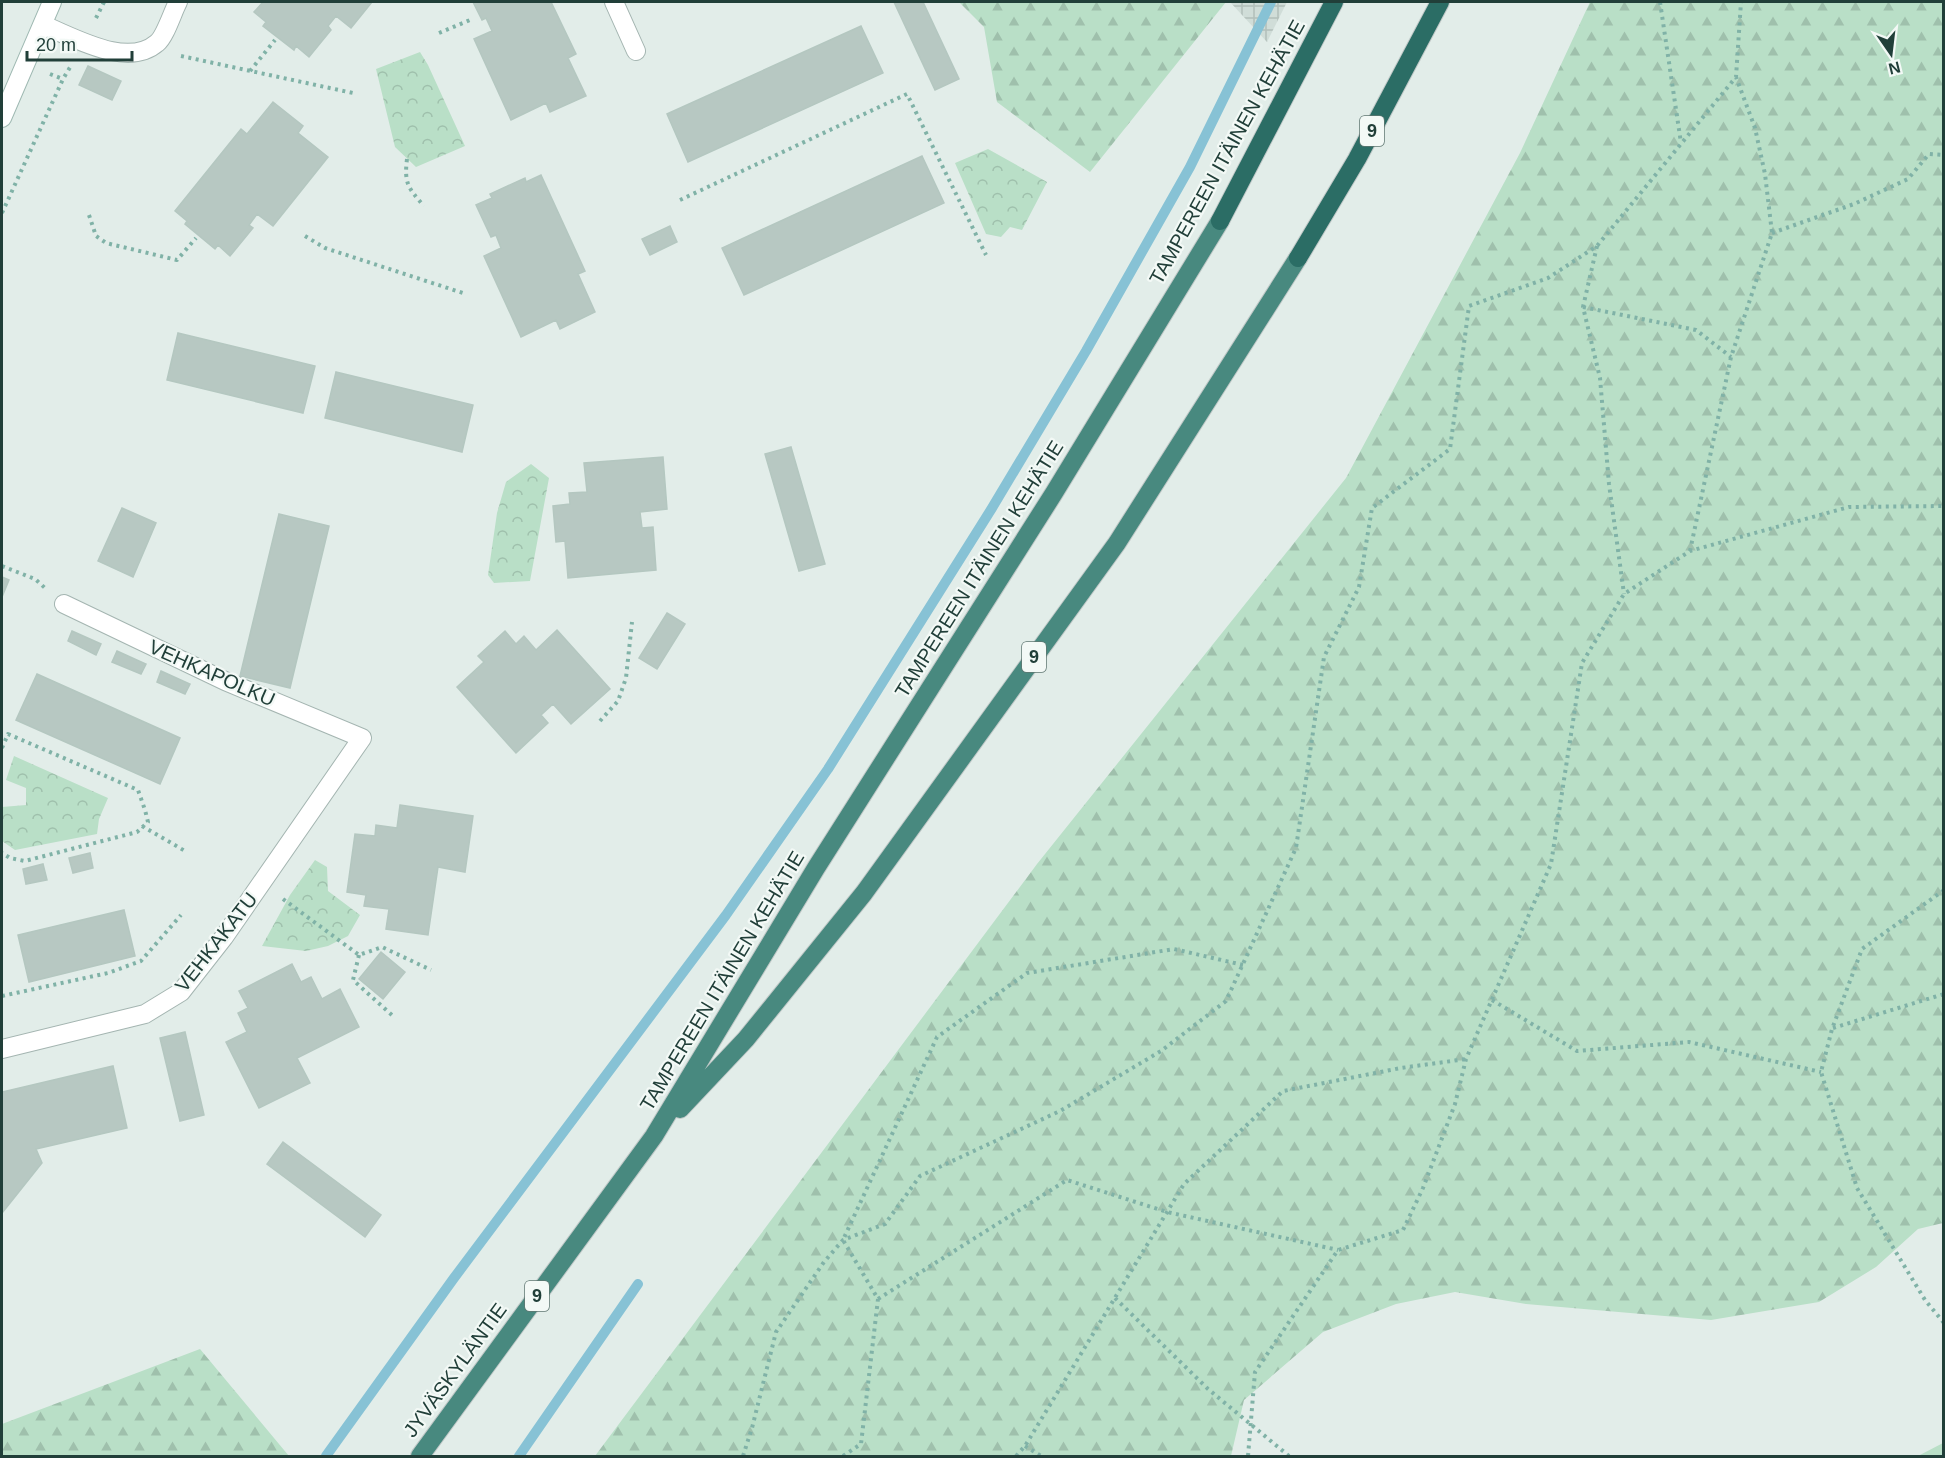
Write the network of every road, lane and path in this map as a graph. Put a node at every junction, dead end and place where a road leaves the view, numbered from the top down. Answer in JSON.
{"nodes":[{"id":1,"x":52,"y":2,"type":"edge"},
{"id":2,"x":104,"y":2,"type":"edge"},
{"id":3,"x":178,"y":2,"type":"edge"},
{"id":4,"x":614,"y":2,"type":"edge"},
{"id":5,"x":1334,"y":2,"type":"edge"},
{"id":6,"x":1440,"y":2,"type":"edge"},
{"id":7,"x":1660,"y":2,"type":"edge"},
{"id":8,"x":1741,"y":2,"type":"edge"},
{"id":9,"x":470,"y":20,"type":"dead end"},
{"id":10,"x":43,"y":25,"type":"junction"},
{"id":11,"x":440,"y":33,"type":"dead end"},
{"id":12,"x":275,"y":40,"type":"dead end"},
{"id":13,"x":86,"y":42,"type":"junction"},
{"id":14,"x":148,"y":48,"type":"junction"},
{"id":15,"x":636,"y":51,"type":"dead end"},
{"id":16,"x":250,"y":71,"type":"junction"},
{"id":17,"x":1736,"y":77,"type":"junction"},
{"id":18,"x":352,"y":93,"type":"dead end"},
{"id":19,"x":2,"y":118,"type":"edge"},
{"id":20,"x":1682,"y":144,"type":"junction"},
{"id":21,"x":1944,"y":155,"type":"edge"},
{"id":22,"x":407,"y":159,"type":"dead end"},
{"id":23,"x":680,"y":200,"type":"dead end"},
{"id":24,"x":424,"y":206,"type":"dead end"},
{"id":25,"x":2,"y":213,"type":"edge"},
{"id":26,"x":89,"y":215,"type":"dead end"},
{"id":27,"x":1772,"y":233,"type":"junction"},
{"id":28,"x":305,"y":236,"type":"dead end"},
{"id":29,"x":196,"y":238,"type":"dead end"},
{"id":30,"x":1597,"y":246,"type":"junction"},
{"id":31,"x":986,"y":255,"type":"dead end"},
{"id":32,"x":466,"y":294,"type":"dead end"},
{"id":33,"x":1583,"y":307,"type":"junction"},
{"id":34,"x":1731,"y":357,"type":"junction"},
{"id":35,"x":1944,"y":506,"type":"edge"},
{"id":36,"x":1690,"y":551,"type":"junction"},
{"id":37,"x":2,"y":566,"type":"edge"},
{"id":38,"x":1624,"y":594,"type":"junction"},
{"id":39,"x":64,"y":604,"type":"joint"},
{"id":40,"x":632,"y":622,"type":"dead end"},
{"id":41,"x":600,"y":721,"type":"dead end"},
{"id":42,"x":362,"y":738,"type":"joint"},
{"id":43,"x":2,"y":748,"type":"edge"},
{"id":44,"x":142,"y":826,"type":"junction"},
{"id":45,"x":184,"y":851,"type":"dead end"},
{"id":46,"x":2,"y":853,"type":"edge"},
{"id":47,"x":261,"y":883,"type":"junction"},
{"id":48,"x":1944,"y":890,"type":"edge"},
{"id":49,"x":181,"y":915,"type":"dead end"},
{"id":50,"x":359,"y":955,"type":"junction"},
{"id":51,"x":1243,"y":965,"type":"junction"},
{"id":52,"x":431,"y":970,"type":"dead end"},
{"id":53,"x":1944,"y":994,"type":"edge"},
{"id":54,"x":2,"y":996,"type":"edge"},
{"id":55,"x":1492,"y":1000,"type":"junction"},
{"id":56,"x":393,"y":1016,"type":"dead end"},
{"id":57,"x":1832,"y":1029,"type":"junction"},
{"id":58,"x":2,"y":1049,"type":"edge"},
{"id":59,"x":1466,"y":1059,"type":"junction"},
{"id":60,"x":1821,"y":1072,"type":"junction"},
{"id":61,"x":654,"y":1136,"type":"junction"},
{"id":62,"x":1167,"y":1212,"type":"junction"},
{"id":63,"x":843,"y":1240,"type":"junction"},
{"id":64,"x":1338,"y":1250,"type":"junction"},
{"id":65,"x":1115,"y":1298,"type":"junction"},
{"id":66,"x":878,"y":1299,"type":"junction"},
{"id":67,"x":1944,"y":1323,"type":"edge"},
{"id":68,"x":1250,"y":1424,"type":"junction"},
{"id":69,"x":1025,"y":1446,"type":"junction"},
{"id":70,"x":420,"y":1456,"type":"edge"},
{"id":71,"x":743,"y":1456,"type":"edge"},
{"id":72,"x":843,"y":1456,"type":"edge"},
{"id":73,"x":1017,"y":1456,"type":"edge"},
{"id":74,"x":1041,"y":1456,"type":"edge"},
{"id":75,"x":1248,"y":1456,"type":"edge"},
{"id":76,"x":1289,"y":1456,"type":"edge"}],
"edges":[{"from":1,"to":10,"type":"street"},
{"from":2,"to":13,"type":"path"},
{"from":3,"to":14,"type":"street"},
{"from":4,"to":15,"type":"street"},
{"from":5,"to":61,"type":"highway","name":"TAMPEREEN ITÄINEN KEHÄTIE","number":"9"},
{"from":6,"to":61,"type":"highway","name":"TAMPEREEN ITÄINEN KEHÄTIE","number":"9"},
{"from":7,"to":20,"type":"path"},
{"from":8,"to":17,"type":"path"},
{"from":9,"to":11,"type":"path"},
{"from":10,"to":13,"type":"street"},
{"from":10,"to":19,"type":"street"},
{"from":12,"to":16,"type":"path"},
{"from":13,"to":14,"type":"street"},
{"from":13,"to":25,"type":"path"},
{"from":14,"to":16,"type":"path"},
{"from":16,"to":18,"type":"path"},
{"from":17,"to":20,"type":"path"},
{"from":17,"to":27,"type":"path"},
{"from":20,"to":30,"type":"path"},
{"from":21,"to":27,"type":"path"},
{"from":22,"to":24,"type":"path"},
{"from":23,"to":31,"type":"path"},
{"from":26,"to":29,"type":"path"},
{"from":27,"to":34,"type":"path"},
{"from":28,"to":32,"type":"path"},
{"from":30,"to":33,"type":"path"},
{"from":30,"to":51,"type":"path"},
{"from":33,"to":34,"type":"path"},
{"from":33,"to":38,"type":"path"},
{"from":34,"to":36,"type":"path"},
{"from":35,"to":36,"type":"path"},
{"from":36,"to":38,"type":"path"},
{"from":37,"to":39,"type":"path"},
{"from":38,"to":55,"type":"path"},
{"from":39,"to":42,"type":"street","name":"VEHKAPOLKU"},
{"from":40,"to":41,"type":"path"},
{"from":42,"to":47,"type":"street","name":"VEHKAKATU"},
{"from":43,"to":44,"type":"path"},
{"from":44,"to":45,"type":"path"},
{"from":44,"to":46,"type":"path"},
{"from":47,"to":50,"type":"path"},
{"from":47,"to":58,"type":"street","name":"VEHKAKATU"},
{"from":48,"to":57,"type":"path"},
{"from":49,"to":54,"type":"path"},
{"from":50,"to":52,"type":"path"},
{"from":50,"to":56,"type":"path"},
{"from":51,"to":63,"type":"path"},
{"from":51,"to":63,"type":"path"},
{"from":53,"to":57,"type":"path"},
{"from":55,"to":59,"type":"path"},
{"from":55,"to":60,"type":"path"},
{"from":57,"to":60,"type":"path"},
{"from":59,"to":62,"type":"path"},
{"from":59,"to":64,"type":"path"},
{"from":60,"to":67,"type":"path"},
{"from":61,"to":70,"type":"highway","name":"JYVÄSKYLÄNTIE","number":"9"},
{"from":62,"to":64,"type":"path"},
{"from":62,"to":65,"type":"path"},
{"from":62,"to":66,"type":"path"},
{"from":63,"to":66,"type":"path"},
{"from":63,"to":71,"type":"path"},
{"from":64,"to":68,"type":"path"},
{"from":65,"to":68,"type":"path"},
{"from":65,"to":69,"type":"path"},
{"from":66,"to":72,"type":"path"},
{"from":68,"to":75,"type":"path"},
{"from":68,"to":76,"type":"path"},
{"from":69,"to":73,"type":"path"},
{"from":69,"to":74,"type":"path"}]}
